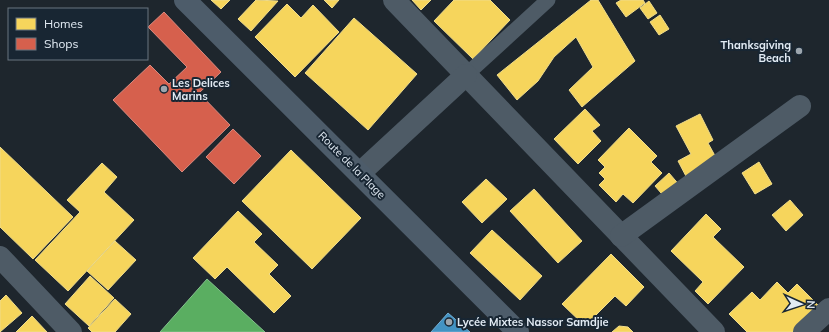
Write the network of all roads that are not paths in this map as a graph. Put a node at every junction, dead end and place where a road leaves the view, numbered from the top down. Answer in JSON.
{"nodes":[{"id":1,"x":185,"y":0,"type":"edge"},
{"id":2,"x":394,"y":0,"type":"edge"},
{"id":3,"x":548,"y":0,"type":"edge"},
{"id":4,"x":466,"y":76,"type":"junction"},
{"id":5,"x":800,"y":106,"type":"dead end"},
{"id":6,"x":360,"y":173,"type":"junction"},
{"id":7,"x":621,"y":236,"type":"junction"},
{"id":8,"x":0,"y":257,"type":"edge"},
{"id":9,"x":829,"y":309,"type":"edge"},
{"id":10,"x":71,"y":332,"type":"edge"},
{"id":11,"x":518,"y":332,"type":"edge"},
{"id":12,"x":714,"y":332,"type":"edge"},
{"id":13,"x":804,"y":332,"type":"edge"}],
"edges":[{"from":1,"to":6,"type":"main road","name":"Route de la Plage"},
{"from":2,"to":4,"type":"street"},
{"from":3,"to":4,"type":"lane"},
{"from":4,"to":6,"type":"street"},
{"from":4,"to":7,"type":"street"},
{"from":5,"to":7,"type":"street"},
{"from":6,"to":11,"type":"main road","name":"Route de la Plage"},
{"from":7,"to":12,"type":"street"},
{"from":8,"to":10,"type":"street"},
{"from":9,"to":13,"type":"street"}]}
